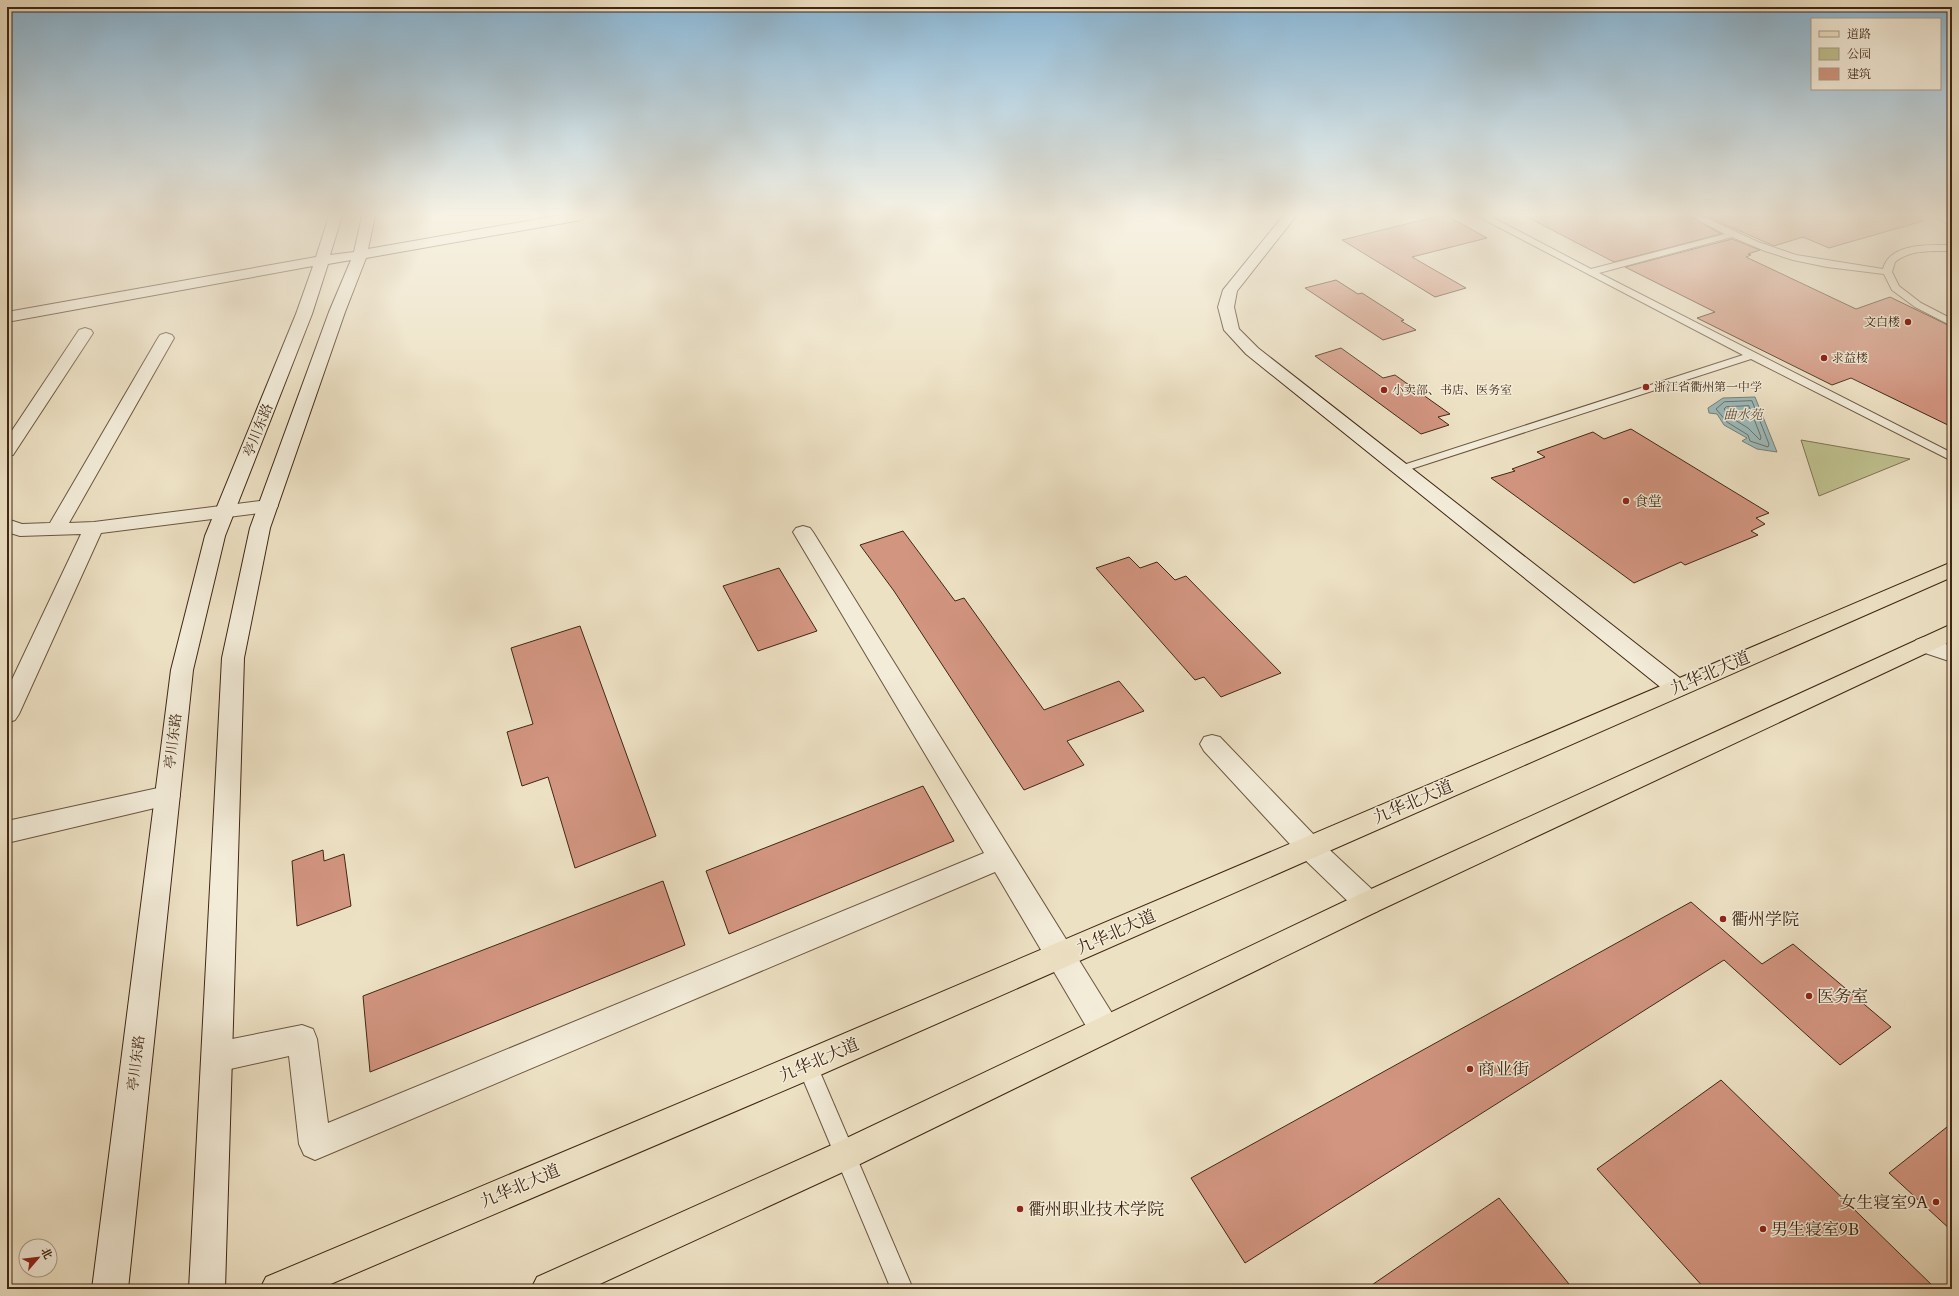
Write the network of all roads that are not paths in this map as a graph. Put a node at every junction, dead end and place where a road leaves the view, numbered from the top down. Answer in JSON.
{"nodes":[{"id":1,"x":232,"y":276,"type":"edge"},
{"id":2,"x":317,"y":276,"type":"edge"},
{"id":3,"x":351,"y":276,"type":"edge"},
{"id":4,"x":1241,"y":276,"type":"edge"},
{"id":5,"x":1600,"y":276,"type":"edge"},
{"id":6,"x":1889,"y":276,"type":"edge"},
{"id":7,"x":7,"y":317,"type":"edge"},
{"id":8,"x":1952,"y":323,"type":"edge"},
{"id":9,"x":85,"y":333,"type":"dead end"},
{"id":10,"x":166,"y":338,"type":"dead end"},
{"id":11,"x":1752,"y":355,"type":"junction"},
{"id":12,"x":7,"y":451,"type":"edge"},
{"id":13,"x":1952,"y":458,"type":"edge"},
{"id":14,"x":1401,"y":469,"type":"junction"},
{"id":15,"x":268,"y":506,"type":"junction"},
{"id":16,"x":225,"y":511,"type":"junction"},
{"id":17,"x":94,"y":528,"type":"junction"},
{"id":18,"x":56,"y":529,"type":"junction"},
{"id":19,"x":11,"y":531,"type":"edge"},
{"id":20,"x":803,"y":532,"type":"dead end"},
{"id":21,"x":1952,"y":569,"type":"edge"},
{"id":22,"x":1952,"y":632,"type":"edge"},
{"id":23,"x":1924,"y":645,"type":"junction"},
{"id":24,"x":1952,"y":654,"type":"edge"},
{"id":25,"x":1677,"y":688,"type":"junction"},
{"id":26,"x":7,"y":714,"type":"edge"},
{"id":27,"x":1212,"y":744,"type":"dead end"},
{"id":28,"x":167,"y":796,"type":"junction"},
{"id":29,"x":7,"y":832,"type":"edge"},
{"id":30,"x":1309,"y":847,"type":"junction"},
{"id":31,"x":1001,"y":858,"type":"junction"},
{"id":32,"x":1368,"y":903,"type":"junction"},
{"id":33,"x":1060,"y":956,"type":"junction"},
{"id":34,"x":1104,"y":1028,"type":"junction"},
{"id":35,"x":217,"y":1057,"type":"junction"},
{"id":36,"x":807,"y":1065,"type":"junction"},
{"id":37,"x":845,"y":1155,"type":"junction"},
{"id":38,"x":110,"y":1289,"type":"edge"},
{"id":39,"x":207,"y":1289,"type":"edge"},
{"id":40,"x":278,"y":1289,"type":"edge"},
{"id":41,"x":549,"y":1289,"type":"edge"},
{"id":42,"x":902,"y":1289,"type":"edge"}],
"edges":[{"from":1,"to":7,"type":"street"},
{"from":2,"to":16,"type":"street","name":"亭川东路"},
{"from":3,"to":15,"type":"street"},
{"from":4,"to":14,"type":"street"},
{"from":5,"to":11,"type":"lane"},
{"from":6,"to":8,"type":"lane"},
{"from":9,"to":12,"type":"street"},
{"from":10,"to":18,"type":"street"},
{"from":11,"to":13,"type":"lane"},
{"from":11,"to":14,"type":"lane"},
{"from":14,"to":25,"type":"street"},
{"from":15,"to":16,"type":"street"},
{"from":15,"to":35,"type":"street"},
{"from":16,"to":17,"type":"street"},
{"from":16,"to":28,"type":"street","name":"亭川东路"},
{"from":17,"to":18,"type":"street"},
{"from":17,"to":26,"type":"street"},
{"from":18,"to":19,"type":"street"},
{"from":20,"to":31,"type":"street"},
{"from":21,"to":25,"type":"main road","name":"九华北大道"},
{"from":22,"to":23,"type":"main road"},
{"from":23,"to":24,"type":"street"},
{"from":23,"to":32,"type":"main road"},
{"from":25,"to":30,"type":"main road","name":"九华北大道"},
{"from":27,"to":30,"type":"street"},
{"from":28,"to":29,"type":"street"},
{"from":28,"to":38,"type":"street","name":"亭川东路"},
{"from":30,"to":32,"type":"street"},
{"from":30,"to":33,"type":"main road","name":"九华北大道"},
{"from":31,"to":33,"type":"street"},
{"from":31,"to":35,"type":"street"},
{"from":32,"to":34,"type":"main road"},
{"from":33,"to":34,"type":"street"},
{"from":33,"to":36,"type":"main road","name":"九华北大道"},
{"from":34,"to":37,"type":"main road"},
{"from":35,"to":39,"type":"street"},
{"from":36,"to":37,"type":"lane"},
{"from":36,"to":40,"type":"main road","name":"九华北大道"},
{"from":37,"to":41,"type":"main road"},
{"from":37,"to":42,"type":"lane"}]}
